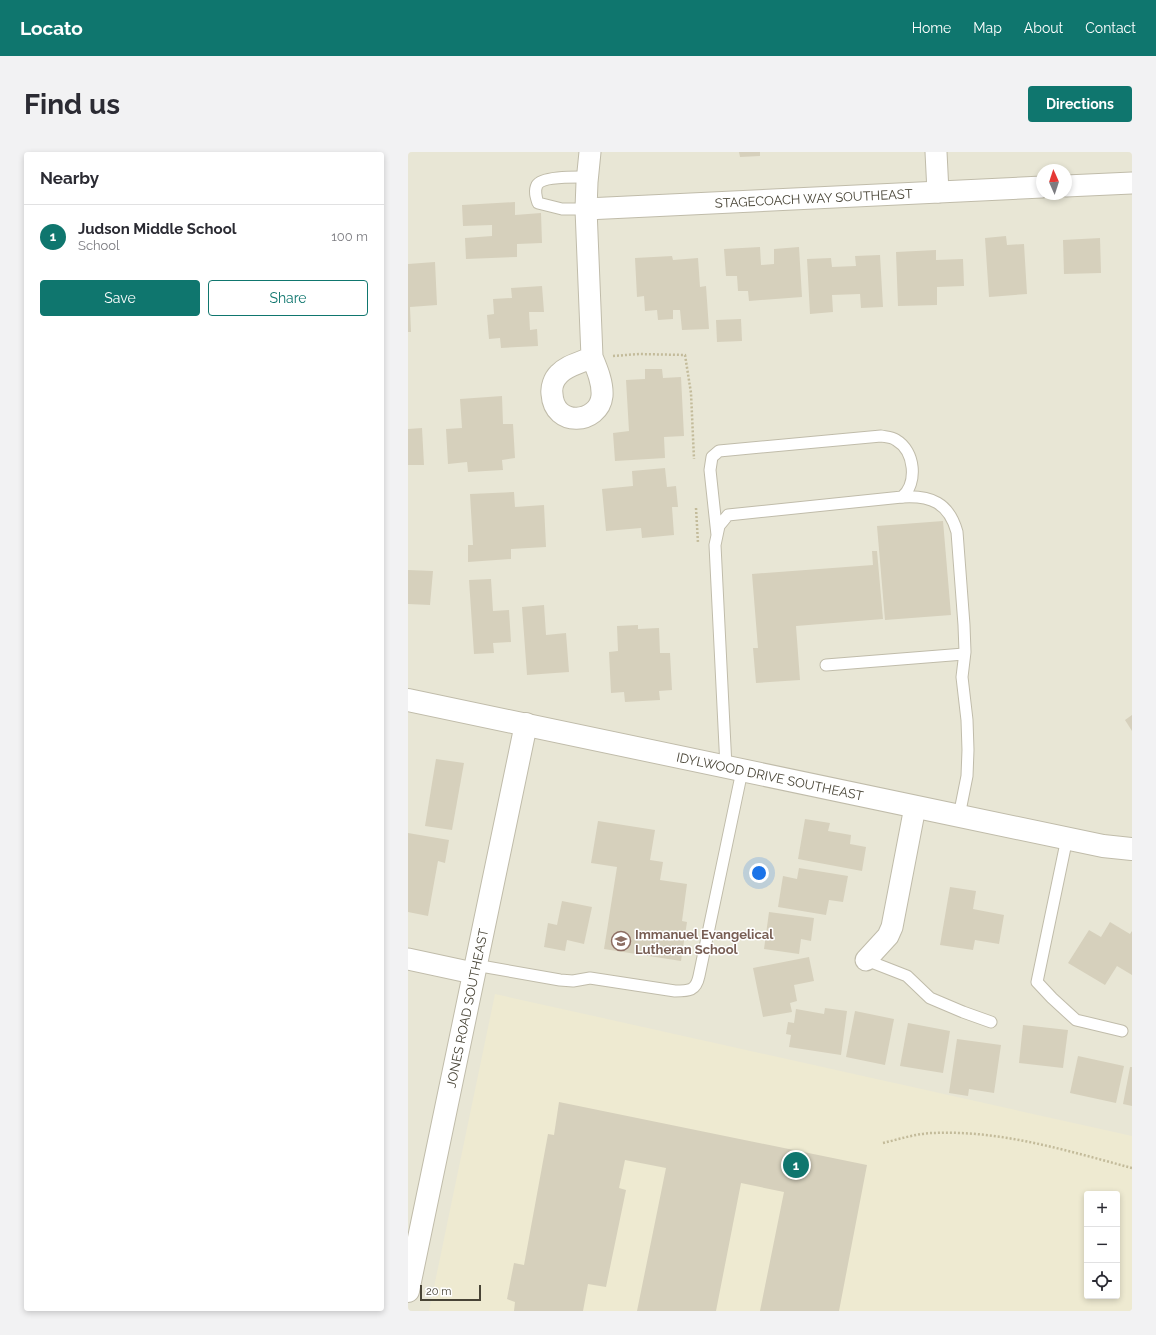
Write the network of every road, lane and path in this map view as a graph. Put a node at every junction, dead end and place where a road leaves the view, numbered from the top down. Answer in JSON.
{"nodes":[{"id":1,"x":590,"y":152,"type":"edge"},
{"id":2,"x":936,"y":152,"type":"edge"},
{"id":3,"x":587,"y":176,"type":"junction"},
{"id":4,"x":1132,"y":183,"type":"edge"},
{"id":5,"x":1072,"y":186,"type":"edge"},
{"id":6,"x":1036,"y":188,"type":"edge"},
{"id":7,"x":938,"y":192,"type":"junction"},
{"id":8,"x":586,"y":209,"type":"junction"},
{"id":9,"x":592,"y":357,"type":"joint"},
{"id":10,"x":694,"y":464,"type":"dead end"},
{"id":11,"x":902,"y":497,"type":"junction"},
{"id":12,"x":696,"y":504,"type":"dead end"},
{"id":13,"x":717,"y":535,"type":"junction"},
{"id":14,"x":698,"y":551,"type":"dead end"},
{"id":15,"x":964,"y":654,"type":"junction"},
{"id":16,"x":826,"y":665,"type":"dead end"},
{"id":17,"x":408,"y":700,"type":"edge"},
{"id":18,"x":526,"y":724,"type":"junction"},
{"id":19,"x":734,"y":769,"type":"junction"},
{"id":20,"x":915,"y":807,"type":"junction"},
{"id":21,"x":958,"y":816,"type":"junction"},
{"id":22,"x":1067,"y":838,"type":"junction"},
{"id":23,"x":1132,"y":848,"type":"edge"},
{"id":24,"x":408,"y":959,"type":"edge"},
{"id":25,"x":866,"y":960,"type":"joint"},
{"id":26,"x":474,"y":969,"type":"junction"},
{"id":27,"x":991,"y":1022,"type":"dead end"},
{"id":28,"x":1122,"y":1030,"type":"dead end"},
{"id":29,"x":883,"y":1143,"type":"dead end"},
{"id":30,"x":1132,"y":1168,"type":"edge"},
{"id":31,"x":408,"y":1291,"type":"edge"}],
"edges":[{"from":1,"to":3,"type":"street"},
{"from":2,"to":7,"type":"street"},
{"from":3,"to":8,"type":"street"},
{"from":3,"to":8,"type":"lane"},
{"from":4,"to":5,"type":"street"},
{"from":6,"to":7,"type":"street","name":"STAGECOACH WAY SOUTHEAST"},
{"from":7,"to":8,"type":"street","name":"STAGECOACH WAY SOUTHEAST"},
{"from":8,"to":9,"type":"street"},
{"from":9,"to":10,"type":"path"},
{"from":11,"to":13,"type":"lane"},
{"from":11,"to":13,"type":"lane"},
{"from":11,"to":15,"type":"lane"},
{"from":12,"to":14,"type":"path"},
{"from":13,"to":19,"type":"lane"},
{"from":15,"to":16,"type":"lane"},
{"from":15,"to":21,"type":"lane"},
{"from":17,"to":18,"type":"street","name":"IDYLWOOD DRIVE SOUTHEAST"},
{"from":18,"to":19,"type":"street","name":"IDYLWOOD DRIVE SOUTHEAST"},
{"from":18,"to":26,"type":"street","name":"JONES ROAD SOUTHEAST"},
{"from":19,"to":20,"type":"street","name":"IDYLWOOD DRIVE SOUTHEAST"},
{"from":19,"to":26,"type":"lane"},
{"from":20,"to":21,"type":"street","name":"IDYLWOOD DRIVE SOUTHEAST"},
{"from":20,"to":25,"type":"street"},
{"from":21,"to":22,"type":"street","name":"IDYLWOOD DRIVE SOUTHEAST"},
{"from":22,"to":23,"type":"street","name":"IDYLWOOD DRIVE SOUTHEAST"},
{"from":22,"to":28,"type":"lane"},
{"from":24,"to":26,"type":"street"},
{"from":25,"to":27,"type":"lane"},
{"from":26,"to":31,"type":"street","name":"JONES ROAD SOUTHEAST"},
{"from":29,"to":30,"type":"path"}]}
